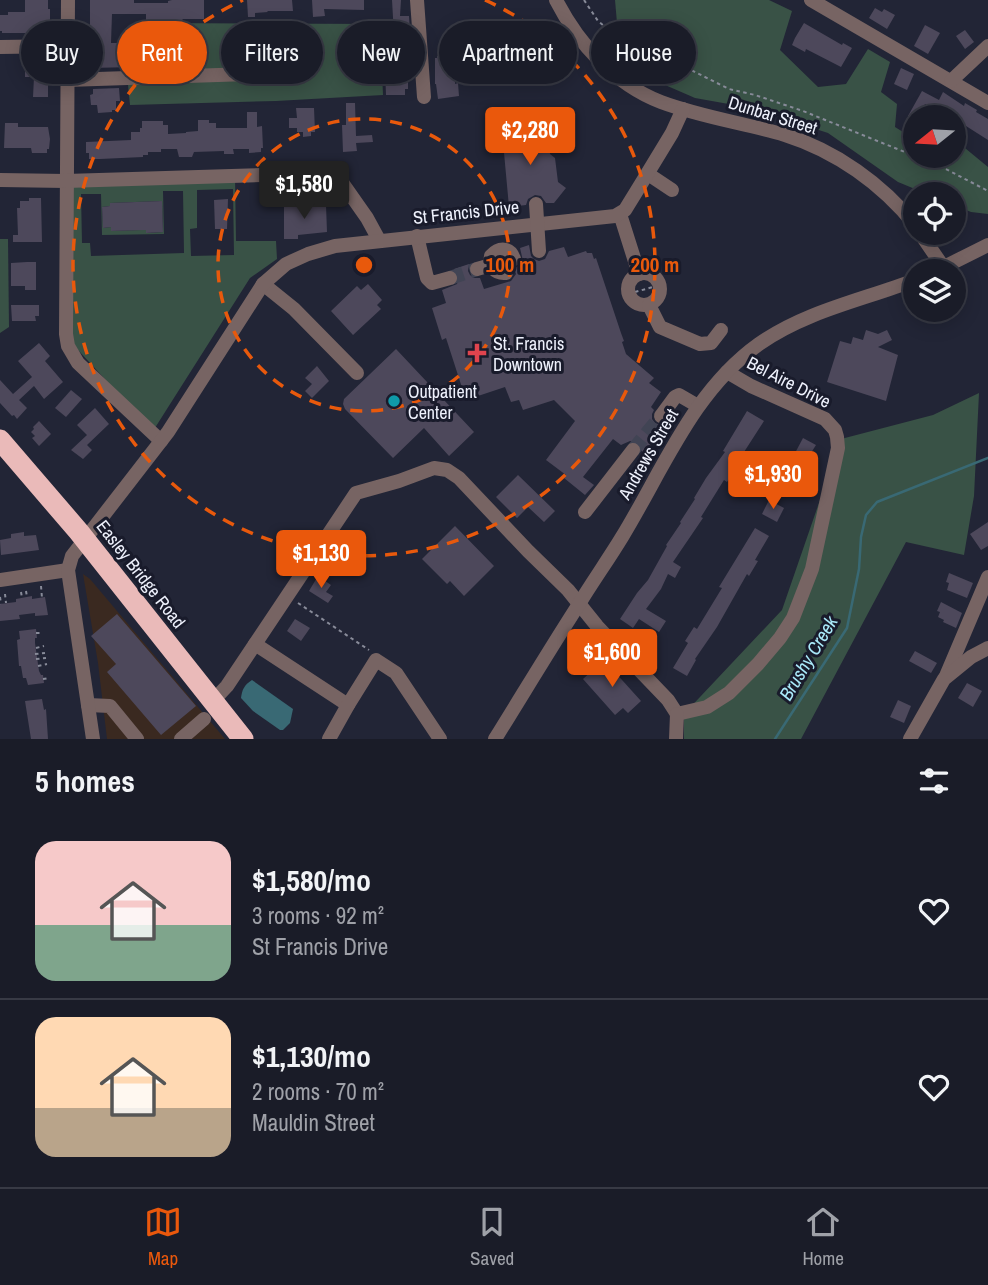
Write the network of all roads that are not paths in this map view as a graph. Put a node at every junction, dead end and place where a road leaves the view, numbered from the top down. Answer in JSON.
{"nodes":[{"id":1,"x":68,"y":0,"type":"edge"},
{"id":2,"x":417,"y":0,"type":"edge"},
{"id":3,"x":556,"y":0,"type":"edge"},
{"id":4,"x":817,"y":1,"type":"edge"},
{"id":5,"x":68,"y":21,"type":"edge"},
{"id":6,"x":988,"y":46,"type":"edge"},
{"id":7,"x":0,"y":47,"type":"edge"},
{"id":8,"x":21,"y":47,"type":"edge"},
{"id":9,"x":221,"y":75,"type":"edge"},
{"id":10,"x":103,"y":79,"type":"edge"},
{"id":11,"x":951,"y":81,"type":"junction"},
{"id":12,"x":67,"y":84,"type":"edge"},
{"id":13,"x":424,"y":97,"type":"dead end"},
{"id":14,"x":988,"y":103,"type":"edge"},
{"id":15,"x":683,"y":109,"type":"junction"},
{"id":16,"x":648,"y":174,"type":"junction"},
{"id":17,"x":0,"y":180,"type":"edge"},
{"id":18,"x":66,"y":181,"type":"junction"},
{"id":19,"x":672,"y":190,"type":"dead end"},
{"id":20,"x":536,"y":204,"type":"dead end"},
{"id":21,"x":903,"y":212,"type":"edge"},
{"id":22,"x":620,"y":214,"type":"junction"},
{"id":23,"x":490,"y":229,"type":"junction"},
{"id":24,"x":417,"y":236,"type":"junction"},
{"id":25,"x":379,"y":240,"type":"junction"},
{"id":26,"x":988,"y":245,"type":"edge"},
{"id":27,"x":539,"y":251,"type":"dead end"},
{"id":28,"x":514,"y":259,"type":"dead end"},
{"id":29,"x":961,"y":259,"type":"edge"},
{"id":30,"x":487,"y":262,"type":"junction"},
{"id":31,"x":506,"y":273,"type":"dead end"},
{"id":32,"x":639,"y":274,"type":"junction"},
{"id":33,"x":450,"y":278,"type":"tunnel mouth"},
{"id":34,"x":263,"y":284,"type":"junction"},
{"id":35,"x":903,"y":284,"type":"edge"},
{"id":36,"x":649,"y":304,"type":"junction"},
{"id":37,"x":721,"y":330,"type":"dead end"},
{"id":38,"x":727,"y":372,"type":"junction"},
{"id":39,"x":357,"y":373,"type":"dead end"},
{"id":40,"x":698,"y":406,"type":"junction"},
{"id":41,"x":661,"y":416,"type":"tunnel mouth"},
{"id":42,"x":0,"y":440,"type":"edge"},
{"id":43,"x":162,"y":441,"type":"junction"},
{"id":44,"x":633,"y":450,"type":"tunnel mouth"},
{"id":45,"x":585,"y":512,"type":"dead end"},
{"id":46,"x":85,"y":540,"type":"junction"},
{"id":47,"x":68,"y":570,"type":"junction"},
{"id":48,"x":988,"y":577,"type":"edge"},
{"id":49,"x":3,"y":587,"type":"edge"},
{"id":50,"x":579,"y":604,"type":"junction"},
{"id":51,"x":255,"y":644,"type":"junction"},
{"id":52,"x":988,"y":648,"type":"edge"},
{"id":53,"x":944,"y":679,"type":"junction"},
{"id":54,"x":88,"y":705,"type":"junction"},
{"id":55,"x":348,"y":705,"type":"junction"},
{"id":56,"x":208,"y":710,"type":"junction"},
{"id":57,"x":677,"y":714,"type":"junction"},
{"id":58,"x":87,"y":739,"type":"edge"},
{"id":59,"x":93,"y":739,"type":"edge"},
{"id":60,"x":137,"y":739,"type":"edge"},
{"id":61,"x":181,"y":739,"type":"edge"},
{"id":62,"x":243,"y":739,"type":"edge"},
{"id":63,"x":330,"y":739,"type":"edge"},
{"id":64,"x":440,"y":739,"type":"edge"},
{"id":65,"x":495,"y":739,"type":"edge"},
{"id":66,"x":676,"y":739,"type":"edge"},
{"id":67,"x":910,"y":739,"type":"edge"}],
"edges":[{"from":1,"to":5,"type":"street"},
{"from":2,"to":13,"type":"street"},
{"from":3,"to":15,"type":"street","name":"Dunbar Street"},
{"from":4,"to":11,"type":"street"},
{"from":6,"to":11,"type":"street"},
{"from":7,"to":8,"type":"street"},
{"from":9,"to":10,"type":"street"},
{"from":11,"to":14,"type":"street"},
{"from":12,"to":18,"type":"street"},
{"from":15,"to":16,"type":"street"},
{"from":15,"to":21,"type":"street","name":"Dunbar Street"},
{"from":16,"to":19,"type":"street"},
{"from":16,"to":22,"type":"street"},
{"from":17,"to":18,"type":"street"},
{"from":18,"to":25,"type":"street"},
{"from":18,"to":43,"type":"street"},
{"from":20,"to":27,"type":"street","bridge":true},
{"from":22,"to":23,"type":"street","name":"St Francis Drive"},
{"from":22,"to":32,"type":"street"},
{"from":23,"to":24,"type":"street","name":"St Francis Drive"},
{"from":23,"to":30,"type":"street"},
{"from":24,"to":25,"type":"street","name":"St Francis Drive"},
{"from":24,"to":33,"type":"street"},
{"from":25,"to":34,"type":"street","name":"St Francis Drive"},
{"from":26,"to":29,"type":"street"},
{"from":28,"to":30,"type":"street"},
{"from":30,"to":31,"type":"street"},
{"from":32,"to":36,"type":"street"},
{"from":32,"to":36,"type":"street"},
{"from":34,"to":39,"type":"street"},
{"from":34,"to":43,"type":"street","name":"St Francis Drive"},
{"from":35,"to":38,"type":"street","name":"Andrews Street"},
{"from":36,"to":37,"type":"street"},
{"from":38,"to":40,"type":"street","name":"Andrews Street"},
{"from":38,"to":57,"type":"street","name":"Bel Aire Drive"},
{"from":40,"to":41,"type":"street"},
{"from":40,"to":50,"type":"street","name":"Andrews Street"},
{"from":42,"to":46,"type":"highway","name":"Easley Bridge Road"},
{"from":43,"to":46,"type":"street","name":"St Francis Drive"},
{"from":44,"to":45,"type":"street"},
{"from":46,"to":47,"type":"street","name":"St Francis Drive"},
{"from":46,"to":56,"type":"highway","name":"Easley Bridge Road"},
{"from":47,"to":49,"type":"street"},
{"from":47,"to":54,"type":"street"},
{"from":48,"to":53,"type":"street"},
{"from":50,"to":51,"type":"street"},
{"from":50,"to":57,"type":"street"},
{"from":50,"to":65,"type":"street","name":"Andrews Street"},
{"from":51,"to":55,"type":"street"},
{"from":51,"to":56,"type":"street"},
{"from":52,"to":53,"type":"street"},
{"from":53,"to":67,"type":"street"},
{"from":54,"to":59,"type":"street"},
{"from":54,"to":60,"type":"street"},
{"from":55,"to":63,"type":"street"},
{"from":55,"to":64,"type":"street"},
{"from":56,"to":61,"type":"street"},
{"from":56,"to":62,"type":"highway","name":"Easley Bridge Road"},
{"from":57,"to":66,"type":"street"},
{"from":58,"to":59,"type":"street"}]}
